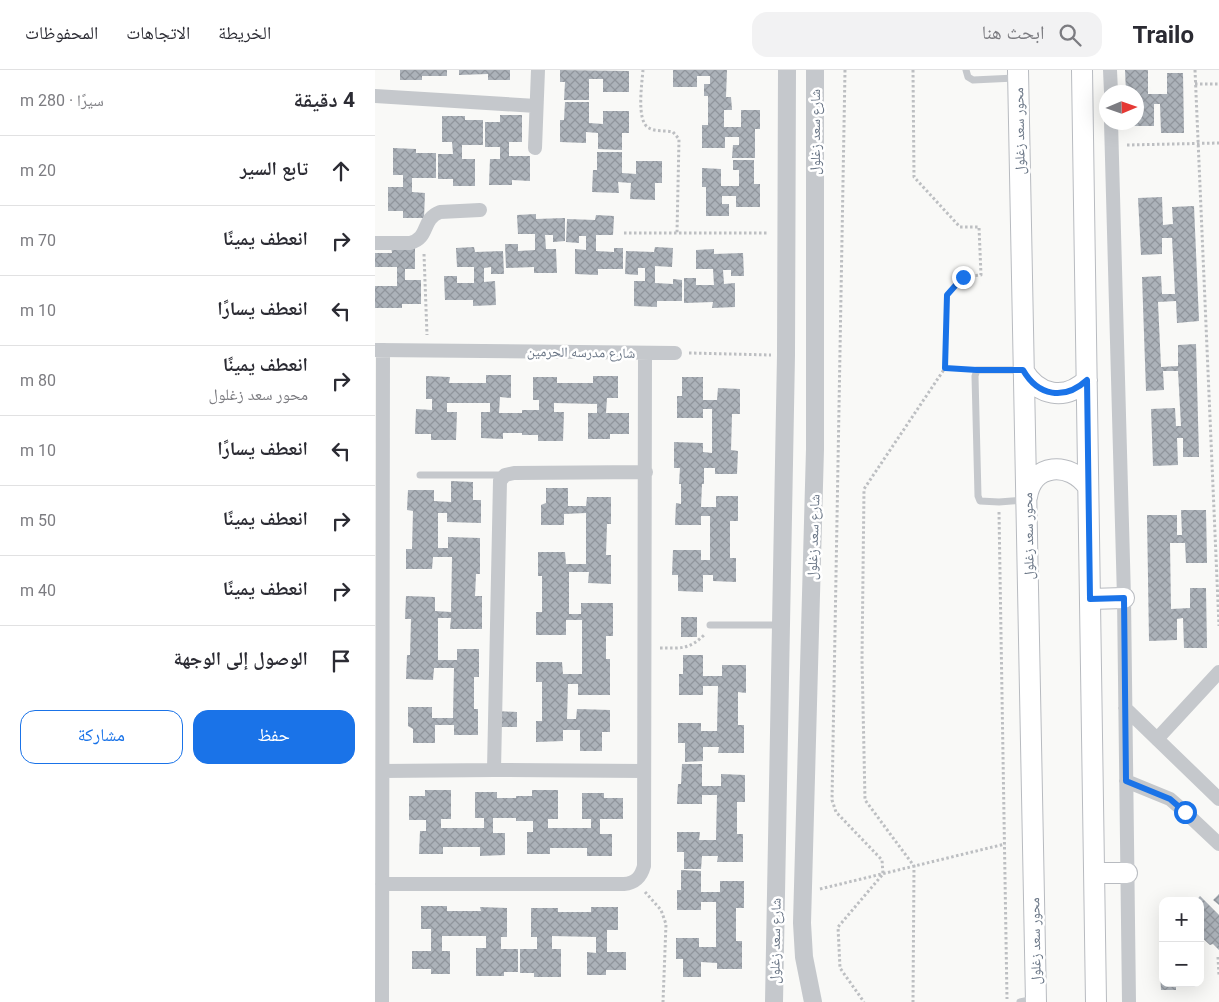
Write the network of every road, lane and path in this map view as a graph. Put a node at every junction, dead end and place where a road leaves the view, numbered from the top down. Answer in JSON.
{"nodes":[{"id":1,"x":538,"y":70,"type":"edge"},
{"id":2,"x":643,"y":70,"type":"edge"},
{"id":3,"x":787,"y":70,"type":"edge"},
{"id":4,"x":815,"y":70,"type":"edge"},
{"id":5,"x":845,"y":70,"type":"edge"},
{"id":6,"x":913,"y":70,"type":"edge"},
{"id":7,"x":966,"y":70,"type":"edge"},
{"id":8,"x":1082,"y":70,"type":"edge"},
{"id":9,"x":1110,"y":70,"type":"edge"},
{"id":10,"x":1195,"y":70,"type":"edge"},
{"id":11,"x":1018,"y":74,"type":"edge"},
{"id":12,"x":1195,"y":84,"type":"junction"},
{"id":13,"x":1219,"y":84,"type":"edge"},
{"id":14,"x":1111,"y":85,"type":"edge"},
{"id":15,"x":375,"y":96,"type":"edge"},
{"id":16,"x":536,"y":106,"type":"junction"},
{"id":17,"x":1111,"y":130,"type":"edge"},
{"id":18,"x":1197,"y":143,"type":"junction"},
{"id":19,"x":1219,"y":143,"type":"edge"},
{"id":20,"x":1112,"y":145,"type":"junction"},
{"id":21,"x":535,"y":148,"type":"dead end"},
{"id":22,"x":480,"y":210,"type":"dead end"},
{"id":23,"x":623,"y":233,"type":"dead end"},
{"id":24,"x":677,"y":233,"type":"junction"},
{"id":25,"x":787,"y":233,"type":"junction"},
{"id":26,"x":423,"y":234,"type":"junction"},
{"id":27,"x":375,"y":243,"type":"edge"},
{"id":28,"x":379,"y":350,"type":"edge"},
{"id":29,"x":427,"y":351,"type":"junction"},
{"id":30,"x":645,"y":353,"type":"junction"},
{"id":31,"x":675,"y":353,"type":"joint"},
{"id":32,"x":786,"y":355,"type":"junction"},
{"id":33,"x":945,"y":368,"type":"junction"},
{"id":34,"x":977,"y":370,"type":"junction"},
{"id":35,"x":1023,"y":370,"type":"junction"},
{"id":36,"x":1087,"y":380,"type":"junction"},
{"id":37,"x":646,"y":472,"type":"junction"},
{"id":38,"x":420,"y":475,"type":"dead end"},
{"id":39,"x":505,"y":475,"type":"junction"},
{"id":40,"x":1088,"y":487,"type":"junction"},
{"id":41,"x":379,"y":500,"type":"edge"},
{"id":42,"x":1027,"y":500,"type":"junction"},
{"id":43,"x":999,"y":502,"type":"junction"},
{"id":44,"x":1124,"y":598,"type":"junction"},
{"id":45,"x":1090,"y":599,"type":"junction"},
{"id":46,"x":781,"y":624,"type":"junction"},
{"id":47,"x":710,"y":625,"type":"joint"},
{"id":48,"x":1219,"y":626,"type":"edge"},
{"id":49,"x":644,"y":648,"type":"junction"},
{"id":50,"x":1219,"y":672,"type":"edge"},
{"id":51,"x":1125,"y":708,"type":"junction"},
{"id":52,"x":379,"y":731,"type":"edge"},
{"id":53,"x":1157,"y":738,"type":"junction"},
{"id":54,"x":494,"y":770,"type":"junction"},
{"id":55,"x":383,"y":771,"type":"junction"},
{"id":56,"x":643,"y":771,"type":"junction"},
{"id":57,"x":1126,"y":781,"type":"junction"},
{"id":58,"x":1219,"y":799,"type":"edge"},
{"id":59,"x":1005,"y":844,"type":"junction"},
{"id":60,"x":1219,"y":844,"type":"edge"},
{"id":61,"x":914,"y":866,"type":"junction"},
{"id":62,"x":1095,"y":873,"type":"junction"},
{"id":63,"x":1127,"y":873,"type":"junction"},
{"id":64,"x":883,"y":874,"type":"junction"},
{"id":65,"x":635,"y":881,"type":"junction"},
{"id":66,"x":383,"y":884,"type":"junction"},
{"id":67,"x":803,"y":893,"type":"junction"},
{"id":68,"x":1218,"y":957,"type":"edge"},
{"id":69,"x":1219,"y":976,"type":"edge"},
{"id":70,"x":1031,"y":1001,"type":"edge"},
{"id":71,"x":382,"y":1002,"type":"edge"},
{"id":72,"x":663,"y":1002,"type":"edge"},
{"id":73,"x":774,"y":1002,"type":"edge"},
{"id":74,"x":813,"y":1002,"type":"edge"},
{"id":75,"x":864,"y":1002,"type":"edge"},
{"id":76,"x":913,"y":1002,"type":"edge"},
{"id":77,"x":1007,"y":1002,"type":"edge"},
{"id":78,"x":1096,"y":1002,"type":"edge"},
{"id":79,"x":1129,"y":1002,"type":"edge"}],
"edges":[{"from":1,"to":16,"type":"street"},
{"from":2,"to":24,"type":"path"},
{"from":3,"to":25,"type":"street","name":"شارع سعد زغلول"},
{"from":4,"to":67,"type":"street","name":"شارع سعد زغلول"},
{"from":5,"to":64,"type":"path"},
{"from":6,"to":33,"type":"path"},
{"from":7,"to":11,"type":"lane"},
{"from":8,"to":36,"type":"main road"},
{"from":9,"to":14,"type":"street"},
{"from":10,"to":12,"type":"path"},
{"from":11,"to":35,"type":"main road","name":"محور سعد زغلول"},
{"from":12,"to":13,"type":"path"},
{"from":12,"to":18,"type":"path"},
{"from":15,"to":16,"type":"street"},
{"from":16,"to":21,"type":"street"},
{"from":17,"to":20,"type":"street"},
{"from":18,"to":19,"type":"path"},
{"from":18,"to":20,"type":"path"},
{"from":18,"to":48,"type":"path"},
{"from":20,"to":44,"type":"street"},
{"from":22,"to":26,"type":"street"},
{"from":23,"to":24,"type":"path"},
{"from":24,"to":25,"type":"path"},
{"from":25,"to":32,"type":"street","name":"شارع سعد زغلول"},
{"from":26,"to":27,"type":"street"},
{"from":26,"to":29,"type":"path"},
{"from":28,"to":29,"type":"street","name":"شارع مدرسه الحرمين"},
{"from":28,"to":41,"type":"street"},
{"from":29,"to":30,"type":"street","name":"شارع مدرسه الحرمين"},
{"from":30,"to":31,"type":"street","name":"شارع مدرسه الحرمين"},
{"from":30,"to":37,"type":"street"},
{"from":31,"to":32,"type":"path"},
{"from":32,"to":46,"type":"street","name":"شارع سعد زغلول"},
{"from":33,"to":34,"type":"path"},
{"from":33,"to":61,"type":"path"},
{"from":34,"to":35,"type":"lane"},
{"from":34,"to":43,"type":"lane"},
{"from":35,"to":36,"type":"main road"},
{"from":35,"to":42,"type":"main road","name":"محور سعد زغلول"},
{"from":36,"to":40,"type":"main road"},
{"from":37,"to":39,"type":"street"},
{"from":37,"to":49,"type":"street"},
{"from":38,"to":39,"type":"lane"},
{"from":39,"to":54,"type":"street"},
{"from":40,"to":42,"type":"main road"},
{"from":40,"to":45,"type":"main road"},
{"from":41,"to":52,"type":"street"},
{"from":42,"to":43,"type":"lane"},
{"from":42,"to":70,"type":"main road","name":"محور سعد زغلول"},
{"from":43,"to":59,"type":"path"},
{"from":44,"to":45,"type":"main road"},
{"from":44,"to":51,"type":"street"},
{"from":45,"to":62,"type":"main road"},
{"from":46,"to":47,"type":"lane"},
{"from":46,"to":73,"type":"street","name":"شارع سعد زغلول"},
{"from":47,"to":49,"type":"path"},
{"from":49,"to":56,"type":"street"},
{"from":50,"to":53,"type":"street"},
{"from":51,"to":53,"type":"street"},
{"from":51,"to":57,"type":"street"},
{"from":52,"to":55,"type":"street"},
{"from":53,"to":58,"type":"street"},
{"from":54,"to":55,"type":"street"},
{"from":54,"to":56,"type":"street"},
{"from":55,"to":66,"type":"street"},
{"from":56,"to":65,"type":"street"},
{"from":57,"to":60,"type":"street"},
{"from":57,"to":63,"type":"street"},
{"from":59,"to":61,"type":"path"},
{"from":59,"to":77,"type":"path"},
{"from":61,"to":64,"type":"path"},
{"from":61,"to":76,"type":"path"},
{"from":62,"to":63,"type":"main road"},
{"from":62,"to":78,"type":"main road"},
{"from":63,"to":79,"type":"street"},
{"from":64,"to":67,"type":"path"},
{"from":64,"to":75,"type":"path"},
{"from":65,"to":66,"type":"street"},
{"from":65,"to":72,"type":"path"},
{"from":66,"to":71,"type":"street"},
{"from":67,"to":74,"type":"street","name":"شارع سعد زغلول"},
{"from":68,"to":69,"type":"path"}]}
